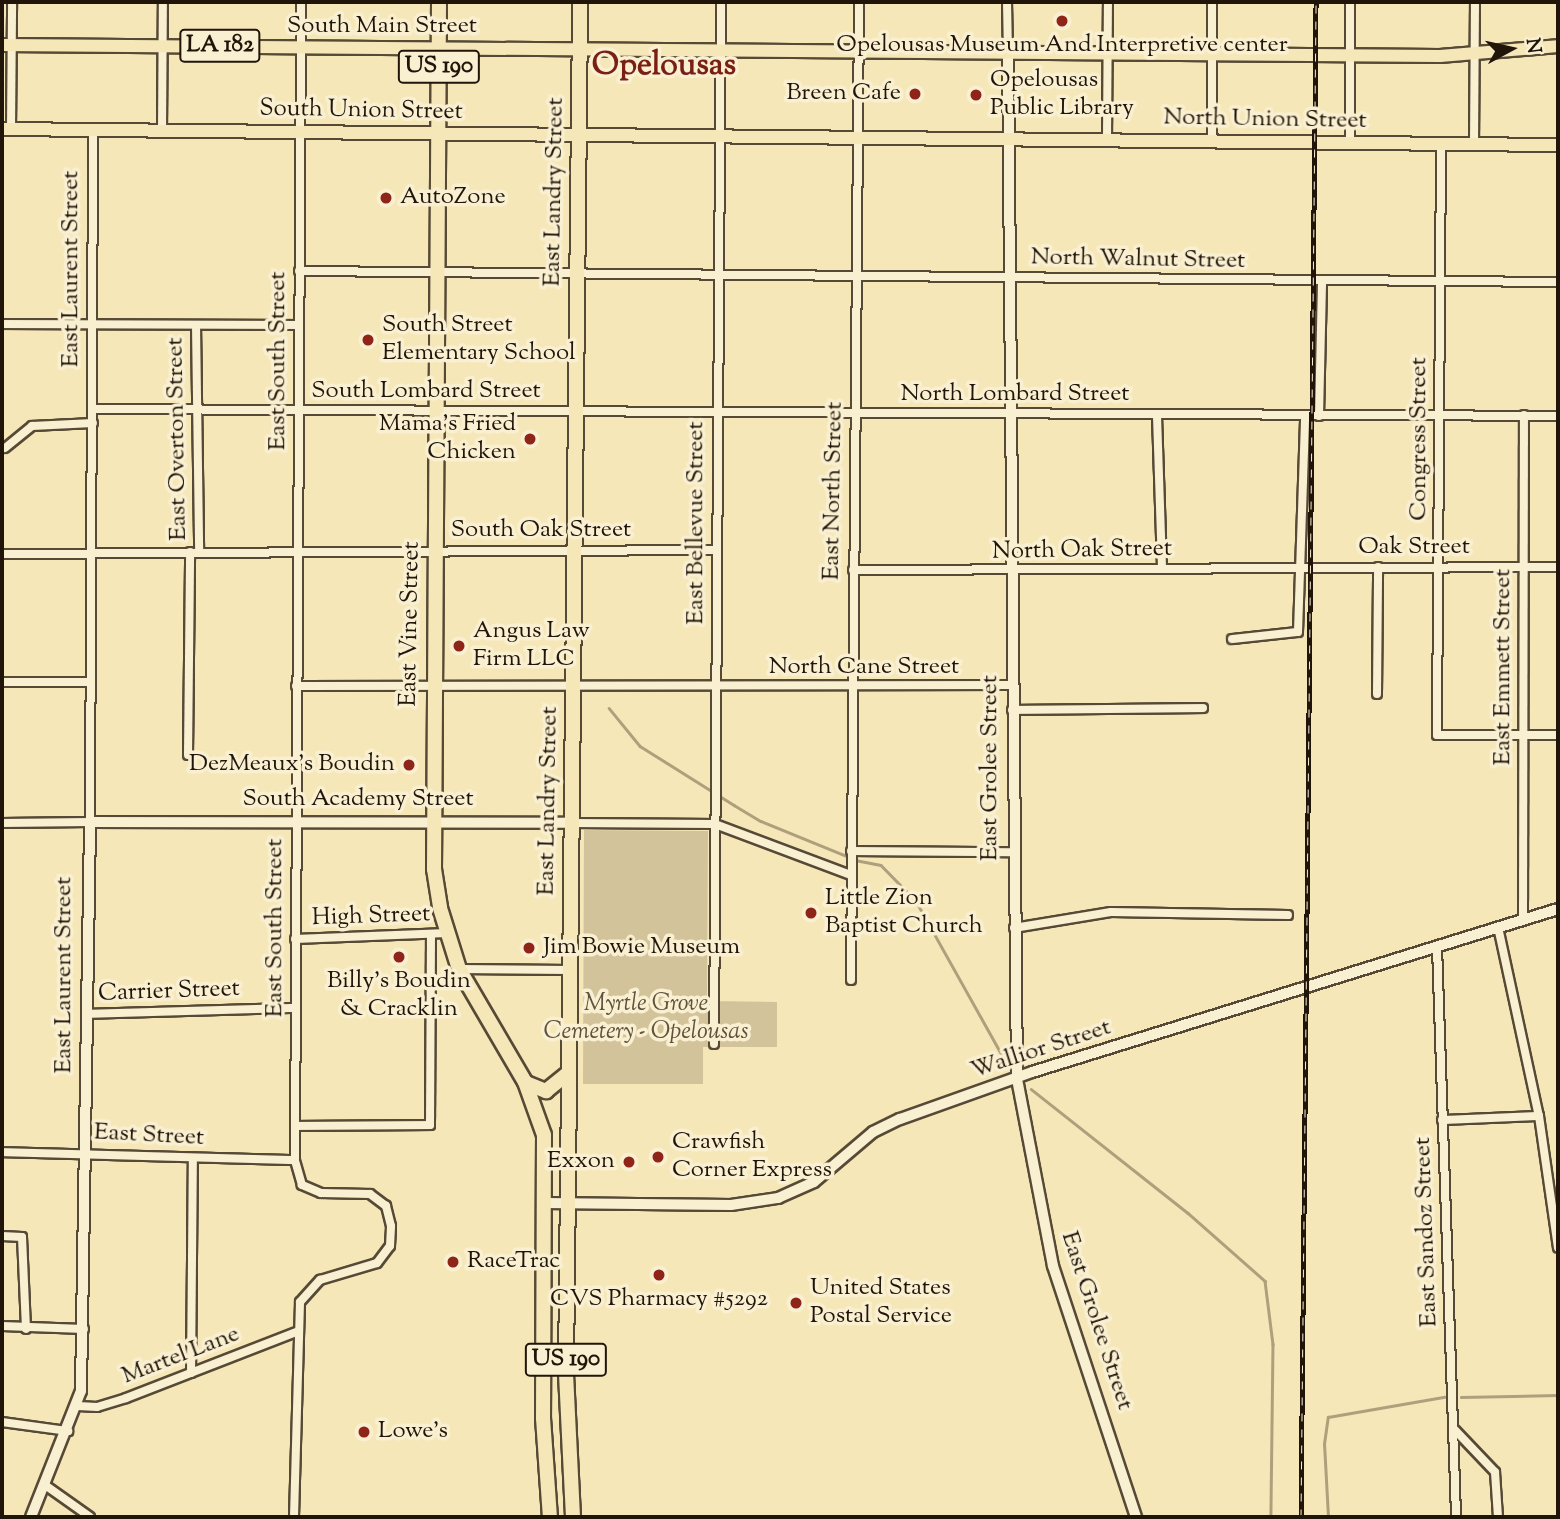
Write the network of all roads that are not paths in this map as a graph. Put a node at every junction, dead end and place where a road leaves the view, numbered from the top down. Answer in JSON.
{"nodes":[{"id":1,"x":12,"y":2,"type":"edge"},
{"id":2,"x":163,"y":2,"type":"edge"},
{"id":3,"x":302,"y":2,"type":"edge"},
{"id":4,"x":439,"y":2,"type":"edge"},
{"id":5,"x":580,"y":2,"type":"edge"},
{"id":6,"x":721,"y":2,"type":"edge"},
{"id":7,"x":859,"y":2,"type":"edge"},
{"id":8,"x":1007,"y":2,"type":"edge"},
{"id":9,"x":1108,"y":2,"type":"edge"},
{"id":10,"x":1212,"y":2,"type":"edge"},
{"id":11,"x":1350,"y":2,"type":"edge"},
{"id":12,"x":1475,"y":2,"type":"edge"},
{"id":13,"x":7,"y":45,"type":"edge"},
{"id":14,"x":162,"y":46,"type":"junction"},
{"id":15,"x":1558,"y":46,"type":"edge"},
{"id":16,"x":301,"y":47,"type":"junction"},
{"id":17,"x":439,"y":48,"type":"junction"},
{"id":18,"x":579,"y":49,"type":"junction"},
{"id":19,"x":721,"y":50,"type":"junction"},
{"id":20,"x":859,"y":52,"type":"junction"},
{"id":21,"x":1008,"y":53,"type":"junction"},
{"id":22,"x":1107,"y":54,"type":"junction"},
{"id":23,"x":1212,"y":54,"type":"junction"},
{"id":24,"x":1352,"y":55,"type":"junction"},
{"id":25,"x":1475,"y":55,"type":"junction"},
{"id":26,"x":6,"y":129,"type":"edge"},
{"id":27,"x":93,"y":130,"type":"junction"},
{"id":28,"x":162,"y":131,"type":"junction"},
{"id":29,"x":300,"y":131,"type":"junction"},
{"id":30,"x":439,"y":133,"type":"junction"},
{"id":31,"x":579,"y":134,"type":"junction"},
{"id":32,"x":719,"y":134,"type":"junction"},
{"id":33,"x":858,"y":135,"type":"junction"},
{"id":34,"x":1008,"y":137,"type":"junction"},
{"id":35,"x":1107,"y":138,"type":"junction"},
{"id":36,"x":1212,"y":140,"type":"junction"},
{"id":37,"x":1350,"y":142,"type":"junction"},
{"id":38,"x":1441,"y":143,"type":"junction"},
{"id":39,"x":1474,"y":144,"type":"junction"},
{"id":40,"x":1558,"y":145,"type":"edge"},
{"id":41,"x":299,"y":271,"type":"junction"},
{"id":42,"x":437,"y":272,"type":"junction"},
{"id":43,"x":577,"y":274,"type":"junction"},
{"id":44,"x":718,"y":275,"type":"junction"},
{"id":45,"x":856,"y":276,"type":"junction"},
{"id":46,"x":1009,"y":278,"type":"junction"},
{"id":47,"x":1322,"y":281,"type":"junction"},
{"id":48,"x":1438,"y":281,"type":"junction"},
{"id":49,"x":1558,"y":282,"type":"edge"},
{"id":50,"x":2,"y":324,"type":"edge"},
{"id":51,"x":94,"y":324,"type":"junction"},
{"id":52,"x":196,"y":325,"type":"junction"},
{"id":53,"x":298,"y":325,"type":"junction"},
{"id":54,"x":197,"y":408,"type":"junction"},
{"id":55,"x":93,"y":409,"type":"junction"},
{"id":56,"x":298,"y":410,"type":"junction"},
{"id":57,"x":435,"y":411,"type":"junction"},
{"id":58,"x":576,"y":412,"type":"junction"},
{"id":59,"x":717,"y":413,"type":"junction"},
{"id":60,"x":855,"y":414,"type":"junction"},
{"id":61,"x":1009,"y":415,"type":"junction"},
{"id":62,"x":1439,"y":415,"type":"junction"},
{"id":63,"x":1524,"y":415,"type":"junction"},
{"id":64,"x":1157,"y":416,"type":"junction"},
{"id":65,"x":1312,"y":416,"type":"junction"},
{"id":66,"x":1558,"y":416,"type":"edge"},
{"id":67,"x":93,"y":423,"type":"junction"},
{"id":68,"x":5,"y":448,"type":"dead end"},
{"id":69,"x":574,"y":549,"type":"junction"},
{"id":70,"x":435,"y":550,"type":"junction"},
{"id":71,"x":716,"y":550,"type":"junction"},
{"id":72,"x":297,"y":551,"type":"junction"},
{"id":73,"x":194,"y":552,"type":"junction"},
{"id":74,"x":2,"y":554,"type":"edge"},
{"id":75,"x":91,"y":554,"type":"junction"},
{"id":76,"x":1301,"y":567,"type":"junction"},
{"id":77,"x":1378,"y":567,"type":"junction"},
{"id":78,"x":1439,"y":567,"type":"junction"},
{"id":79,"x":1522,"y":567,"type":"junction"},
{"id":80,"x":1558,"y":567,"type":"edge"},
{"id":81,"x":1162,"y":568,"type":"junction"},
{"id":82,"x":1311,"y":568,"type":"joint"},
{"id":83,"x":853,"y":570,"type":"junction"},
{"id":84,"x":1011,"y":570,"type":"junction"},
{"id":85,"x":1232,"y":639,"type":"dead end"},
{"id":86,"x":2,"y":682,"type":"edge"},
{"id":87,"x":90,"y":682,"type":"junction"},
{"id":88,"x":433,"y":685,"type":"junction"},
{"id":89,"x":1012,"y":685,"type":"junction"},
{"id":90,"x":296,"y":686,"type":"junction"},
{"id":91,"x":573,"y":687,"type":"junction"},
{"id":92,"x":716,"y":688,"type":"junction"},
{"id":93,"x":852,"y":688,"type":"junction"},
{"id":94,"x":1377,"y":694,"type":"dead end"},
{"id":95,"x":1203,"y":708,"type":"dead end"},
{"id":96,"x":1012,"y":710,"type":"junction"},
{"id":97,"x":1524,"y":734,"type":"junction"},
{"id":98,"x":1558,"y":735,"type":"edge"},
{"id":99,"x":188,"y":755,"type":"dead end"},
{"id":100,"x":296,"y":821,"type":"junction"},
{"id":101,"x":90,"y":822,"type":"junction"},
{"id":102,"x":433,"y":822,"type":"junction"},
{"id":103,"x":2,"y":823,"type":"edge"},
{"id":104,"x":572,"y":823,"type":"junction"},
{"id":105,"x":715,"y":824,"type":"junction"},
{"id":106,"x":1013,"y":852,"type":"junction"},
{"id":107,"x":851,"y":856,"type":"junction"},
{"id":108,"x":851,"y":875,"type":"junction"},
{"id":109,"x":1558,"y":909,"type":"edge"},
{"id":110,"x":1288,"y":915,"type":"dead end"},
{"id":111,"x":1523,"y":919,"type":"junction"},
{"id":112,"x":1498,"y":927,"type":"junction"},
{"id":113,"x":1014,"y":928,"type":"junction"},
{"id":114,"x":447,"y":933,"type":"junction"},
{"id":115,"x":431,"y":937,"type":"junction"},
{"id":116,"x":295,"y":939,"type":"junction"},
{"id":117,"x":1437,"y":946,"type":"junction"},
{"id":118,"x":459,"y":969,"type":"junction"},
{"id":119,"x":569,"y":970,"type":"junction"},
{"id":120,"x":851,"y":980,"type":"dead end"},
{"id":121,"x":295,"y":1008,"type":"junction"},
{"id":122,"x":86,"y":1014,"type":"junction"},
{"id":123,"x":714,"y":1044,"type":"dead end"},
{"id":124,"x":568,"y":1073,"type":"junction"},
{"id":125,"x":1017,"y":1079,"type":"junction"},
{"id":126,"x":525,"y":1082,"type":"junction"},
{"id":127,"x":1539,"y":1116,"type":"junction"},
{"id":128,"x":1442,"y":1120,"type":"junction"},
{"id":129,"x":295,"y":1126,"type":"junction"},
{"id":130,"x":2,"y":1152,"type":"edge"},
{"id":131,"x":85,"y":1153,"type":"junction"},
{"id":132,"x":193,"y":1158,"type":"junction"},
{"id":133,"x":295,"y":1160,"type":"junction"},
{"id":134,"x":545,"y":1203,"type":"junction"},
{"id":135,"x":568,"y":1203,"type":"junction"},
{"id":136,"x":2,"y":1236,"type":"edge"},
{"id":137,"x":1558,"y":1248,"type":"edge"},
{"id":138,"x":2,"y":1326,"type":"edge"},
{"id":139,"x":26,"y":1329,"type":"junction"},
{"id":140,"x":85,"y":1329,"type":"junction"},
{"id":141,"x":296,"y":1332,"type":"junction"},
{"id":142,"x":191,"y":1373,"type":"junction"},
{"id":143,"x":78,"y":1406,"type":"junction"},
{"id":144,"x":2,"y":1422,"type":"edge"},
{"id":145,"x":1455,"y":1430,"type":"junction"},
{"id":146,"x":69,"y":1431,"type":"junction"},
{"id":147,"x":45,"y":1485,"type":"junction"},
{"id":148,"x":31,"y":1517,"type":"edge"},
{"id":149,"x":90,"y":1517,"type":"edge"},
{"id":150,"x":293,"y":1517,"type":"edge"},
{"id":151,"x":550,"y":1517,"type":"edge"},
{"id":152,"x":573,"y":1517,"type":"edge"},
{"id":153,"x":1136,"y":1517,"type":"edge"},
{"id":154,"x":1457,"y":1517,"type":"edge"},
{"id":155,"x":1498,"y":1517,"type":"edge"}],
"edges":[{"from":1,"to":13,"type":"street"},
{"from":2,"to":14,"type":"street"},
{"from":3,"to":16,"type":"street","name":"East South Street"},
{"from":4,"to":17,"type":"highway","name":"East Vine Street","number":"US 190"},
{"from":5,"to":18,"type":"highway","name":"East Landry Street","number":"US 190"},
{"from":6,"to":19,"type":"street","name":"East Bellevue Street"},
{"from":7,"to":20,"type":"street","name":"East North Street"},
{"from":8,"to":21,"type":"street","name":"East Grolee Street"},
{"from":9,"to":22,"type":"street"},
{"from":10,"to":23,"type":"street"},
{"from":11,"to":24,"type":"street"},
{"from":12,"to":25,"type":"street"},
{"from":13,"to":14,"type":"main road","name":"South Main Street","number":"LA 182"},
{"from":13,"to":26,"type":"street"},
{"from":14,"to":16,"type":"main road","name":"South Main Street","number":"LA 182"},
{"from":14,"to":28,"type":"street"},
{"from":15,"to":25,"type":"main road","number":"LA 182"},
{"from":16,"to":17,"type":"main road","name":"South Main Street","number":"LA 182"},
{"from":16,"to":29,"type":"street","name":"East South Street"},
{"from":17,"to":18,"type":"main road","name":"South Main Street","number":"LA 182"},
{"from":17,"to":30,"type":"highway","name":"East Vine Street","number":"US 190"},
{"from":18,"to":19,"type":"main road","name":"South Main Street","number":"LA 182"},
{"from":18,"to":31,"type":"highway","name":"East Landry Street","number":"US 190"},
{"from":19,"to":20,"type":"main road","number":"LA 182"},
{"from":19,"to":32,"type":"street","name":"East Bellevue Street"},
{"from":20,"to":21,"type":"main road","number":"LA 182"},
{"from":20,"to":33,"type":"street","name":"East North Street"},
{"from":21,"to":22,"type":"main road","number":"LA 182"},
{"from":21,"to":34,"type":"street","name":"East Grolee Street"},
{"from":22,"to":23,"type":"main road","number":"LA 182"},
{"from":22,"to":35,"type":"street"},
{"from":23,"to":24,"type":"main road","number":"LA 182"},
{"from":23,"to":36,"type":"street"},
{"from":24,"to":25,"type":"main road","number":"LA 182"},
{"from":24,"to":37,"type":"street"},
{"from":25,"to":39,"type":"street"},
{"from":26,"to":27,"type":"main road","name":"South Union Street"},
{"from":27,"to":28,"type":"main road","name":"South Union Street"},
{"from":27,"to":51,"type":"street","name":"East Laurent Street"},
{"from":28,"to":29,"type":"main road","name":"South Union Street"},
{"from":29,"to":30,"type":"main road","name":"South Union Street"},
{"from":29,"to":41,"type":"street","name":"East South Street"},
{"from":30,"to":31,"type":"main road","name":"South Union Street"},
{"from":30,"to":42,"type":"highway","name":"East Vine Street","number":"US 190"},
{"from":31,"to":32,"type":"main road","name":"South Union Street"},
{"from":31,"to":43,"type":"highway","name":"East Landry Street","number":"US 190"},
{"from":32,"to":33,"type":"main road","name":"North Union Street"},
{"from":32,"to":44,"type":"street","name":"East Bellevue Street"},
{"from":33,"to":34,"type":"main road","name":"North Union Street"},
{"from":33,"to":45,"type":"street","name":"East North Street"},
{"from":34,"to":35,"type":"main road","name":"North Union Street"},
{"from":34,"to":46,"type":"street","name":"East Grolee Street"},
{"from":35,"to":36,"type":"main road","name":"North Union Street"},
{"from":36,"to":37,"type":"main road","name":"North Union Street"},
{"from":37,"to":38,"type":"main road","name":"North Union Street"},
{"from":38,"to":39,"type":"main road","name":"North Union Street"},
{"from":38,"to":48,"type":"street","name":"Congress Street"},
{"from":39,"to":40,"type":"main road","name":"North Union Street"},
{"from":41,"to":42,"type":"street","name":"North Walnut Street"},
{"from":41,"to":53,"type":"street","name":"East South Street"},
{"from":42,"to":43,"type":"street","name":"North Walnut Street"},
{"from":42,"to":57,"type":"highway","name":"East Vine Street","number":"US 190"},
{"from":43,"to":44,"type":"street","name":"North Walnut Street"},
{"from":43,"to":58,"type":"highway","name":"East Landry Street","number":"US 190"},
{"from":44,"to":45,"type":"street","name":"North Walnut Street"},
{"from":44,"to":59,"type":"street","name":"East Bellevue Street"},
{"from":45,"to":46,"type":"street","name":"North Walnut Street"},
{"from":45,"to":60,"type":"street","name":"East North Street"},
{"from":46,"to":47,"type":"street","name":"North Walnut Street"},
{"from":46,"to":61,"type":"street","name":"East Grolee Street"},
{"from":47,"to":48,"type":"street","name":"North Walnut Street"},
{"from":47,"to":65,"type":"street"},
{"from":48,"to":49,"type":"street","name":"North Walnut Street"},
{"from":48,"to":62,"type":"street","name":"Congress Street"},
{"from":50,"to":51,"type":"street"},
{"from":51,"to":52,"type":"street"},
{"from":51,"to":55,"type":"street","name":"East Laurent Street"},
{"from":52,"to":53,"type":"street"},
{"from":52,"to":54,"type":"street","name":"East Overton Street"},
{"from":53,"to":56,"type":"street","name":"East South Street"},
{"from":54,"to":55,"type":"street","name":"South Lombard Street"},
{"from":54,"to":56,"type":"street","name":"South Lombard Street"},
{"from":54,"to":73,"type":"street","name":"East Overton Street"},
{"from":55,"to":67,"type":"street","name":"East Laurent Street"},
{"from":56,"to":57,"type":"street","name":"South Lombard Street"},
{"from":56,"to":72,"type":"street","name":"East South Street"},
{"from":57,"to":58,"type":"street","name":"South Lombard Street"},
{"from":57,"to":70,"type":"highway","name":"East Vine Street","number":"US 190"},
{"from":58,"to":59,"type":"street","name":"South Lombard Street"},
{"from":58,"to":69,"type":"highway","name":"East Landry Street","number":"US 190"},
{"from":59,"to":60,"type":"street","name":"North Lombard Street"},
{"from":59,"to":71,"type":"street","name":"East Bellevue Street"},
{"from":60,"to":61,"type":"street","name":"North Lombard Street"},
{"from":60,"to":83,"type":"street","name":"East North Street"},
{"from":61,"to":64,"type":"street","name":"North Lombard Street"},
{"from":61,"to":84,"type":"street","name":"East Grolee Street"},
{"from":62,"to":63,"type":"street","name":"North Lombard Street"},
{"from":62,"to":65,"type":"street","name":"North Lombard Street"},
{"from":62,"to":78,"type":"street","name":"Congress Street"},
{"from":63,"to":66,"type":"street","name":"North Lombard Street"},
{"from":63,"to":79,"type":"street","name":"East Emmett Street"},
{"from":64,"to":65,"type":"street","name":"North Lombard Street"},
{"from":64,"to":81,"type":"street"},
{"from":65,"to":76,"type":"street"},
{"from":67,"to":68,"type":"street"},
{"from":67,"to":75,"type":"street","name":"East Laurent Street"},
{"from":69,"to":70,"type":"street","name":"South Oak Street"},
{"from":69,"to":71,"type":"street","name":"South Oak Street"},
{"from":69,"to":91,"type":"highway","name":"East Landry Street","number":"US 190"},
{"from":70,"to":72,"type":"street","name":"South Oak Street"},
{"from":70,"to":88,"type":"highway","name":"East Vine Street","number":"US 190"},
{"from":71,"to":92,"type":"street","name":"East Bellevue Street"},
{"from":72,"to":73,"type":"street","name":"South Oak Street"},
{"from":72,"to":90,"type":"street","name":"East South Street"},
{"from":73,"to":75,"type":"street","name":"South Oak Street"},
{"from":73,"to":99,"type":"street","name":"East Overton Street"},
{"from":74,"to":75,"type":"street","name":"South Oak Street"},
{"from":75,"to":87,"type":"street","name":"East Laurent Street"},
{"from":76,"to":81,"type":"street","name":"North Oak Street"},
{"from":76,"to":82,"type":"street","name":"North Oak Street"},
{"from":76,"to":85,"type":"street"},
{"from":77,"to":78,"type":"street","name":"Oak Street"},
{"from":77,"to":82,"type":"street","name":"Oak Street"},
{"from":77,"to":94,"type":"street"},
{"from":78,"to":79,"type":"street","name":"Oak Street"},
{"from":78,"to":97,"type":"street","name":"Congress Street"},
{"from":79,"to":80,"type":"street","name":"Oak Street"},
{"from":79,"to":97,"type":"street","name":"East Emmett Street"},
{"from":81,"to":84,"type":"street","name":"North Oak Street"},
{"from":83,"to":84,"type":"street","name":"North Oak Street"},
{"from":83,"to":93,"type":"street","name":"East North Street"},
{"from":84,"to":89,"type":"street","name":"East Grolee Street"},
{"from":86,"to":87,"type":"street"},
{"from":87,"to":101,"type":"street","name":"East Laurent Street"},
{"from":88,"to":90,"type":"street","name":"North Cane Street"},
{"from":88,"to":91,"type":"street","name":"North Cane Street"},
{"from":88,"to":102,"type":"highway","name":"East Vine Street","number":"US 190"},
{"from":89,"to":93,"type":"street","name":"North Cane Street"},
{"from":89,"to":96,"type":"street","name":"East Grolee Street"},
{"from":90,"to":100,"type":"street","name":"East South Street"},
{"from":91,"to":92,"type":"street","name":"North Cane Street"},
{"from":91,"to":104,"type":"highway","name":"East Landry Street","number":"US 190"},
{"from":92,"to":93,"type":"street","name":"North Cane Street"},
{"from":92,"to":105,"type":"street","name":"East Bellevue Street"},
{"from":93,"to":107,"type":"street","name":"East North Street"},
{"from":95,"to":96,"type":"street"},
{"from":96,"to":106,"type":"street","name":"East Grolee Street"},
{"from":97,"to":98,"type":"street"},
{"from":97,"to":111,"type":"street","name":"East Emmett Street"},
{"from":100,"to":101,"type":"street","name":"South Academy Street"},
{"from":100,"to":102,"type":"street","name":"South Academy Street"},
{"from":100,"to":116,"type":"street","name":"East South Street"},
{"from":101,"to":103,"type":"street","name":"South Academy Street"},
{"from":101,"to":122,"type":"street","name":"East Laurent Street"},
{"from":102,"to":104,"type":"street","name":"South Academy Street"},
{"from":102,"to":114,"type":"highway","name":"East Vine Street","number":"US 190"},
{"from":104,"to":105,"type":"street","name":"South Academy Street"},
{"from":104,"to":119,"type":"highway","name":"East Landry Street","number":"US 190"},
{"from":105,"to":108,"type":"street"},
{"from":105,"to":123,"type":"street","name":"East Bellevue Street"},
{"from":106,"to":107,"type":"street"},
{"from":106,"to":113,"type":"street","name":"East Grolee Street"},
{"from":107,"to":108,"type":"street","name":"East North Street"},
{"from":108,"to":120,"type":"street","name":"East North Street"},
{"from":109,"to":111,"type":"street","name":"Wallior Street"},
{"from":110,"to":113,"type":"street"},
{"from":111,"to":112,"type":"street","name":"Wallior Street"},
{"from":112,"to":117,"type":"street","name":"Wallior Street"},
{"from":112,"to":127,"type":"street"},
{"from":113,"to":125,"type":"street","name":"East Grolee Street"},
{"from":114,"to":115,"type":"street","name":"High Street"},
{"from":114,"to":118,"type":"highway","name":"East Vine Street","number":"US 190"},
{"from":115,"to":116,"type":"street","name":"High Street"},
{"from":115,"to":129,"type":"street"},
{"from":116,"to":121,"type":"street","name":"East South Street"},
{"from":117,"to":125,"type":"street","name":"Wallior Street"},
{"from":117,"to":128,"type":"street","name":"East Sandoz Street"},
{"from":118,"to":119,"type":"street"},
{"from":118,"to":126,"type":"highway","name":"East Vine Street","number":"US 190"},
{"from":119,"to":124,"type":"highway","name":"East Landry Street","number":"US 190"},
{"from":121,"to":122,"type":"street","name":"Carrier Street"},
{"from":121,"to":129,"type":"street","name":"East South Street"},
{"from":122,"to":131,"type":"street","name":"East Laurent Street"},
{"from":124,"to":126,"type":"highway"},
{"from":124,"to":135,"type":"highway","name":"East Landry Street","number":"US 190"},
{"from":125,"to":135,"type":"street","name":"Wallior Street"},
{"from":125,"to":153,"type":"street","name":"East Grolee Street"},
{"from":126,"to":134,"type":"highway","name":"East Vine Street","number":"US 190"},
{"from":127,"to":128,"type":"street"},
{"from":127,"to":137,"type":"street"},
{"from":128,"to":145,"type":"street","name":"East Sandoz Street"},
{"from":129,"to":133,"type":"street","name":"East South Street"},
{"from":130,"to":131,"type":"street","name":"East Street"},
{"from":131,"to":132,"type":"street","name":"East Street"},
{"from":131,"to":140,"type":"street","name":"East Laurent Street"},
{"from":132,"to":133,"type":"street","name":"East Street"},
{"from":132,"to":142,"type":"street"},
{"from":133,"to":141,"type":"street","name":"East South Street"},
{"from":134,"to":135,"type":"street","name":"Wallior Street"},
{"from":134,"to":151,"type":"highway","name":"East Vine Street","number":"US 190"},
{"from":135,"to":152,"type":"highway","name":"East Landry Street","number":"US 190"},
{"from":136,"to":139,"type":"street"},
{"from":138,"to":139,"type":"street"},
{"from":139,"to":140,"type":"street"},
{"from":140,"to":143,"type":"street","name":"East Laurent Street"},
{"from":141,"to":142,"type":"street","name":"Martel Lane"},
{"from":141,"to":150,"type":"street","name":"East South Street"},
{"from":142,"to":143,"type":"street","name":"Martel Lane"},
{"from":143,"to":146,"type":"street","name":"East Laurent Street"},
{"from":144,"to":146,"type":"street"},
{"from":145,"to":154,"type":"street","name":"East Sandoz Street"},
{"from":145,"to":155,"type":"street"},
{"from":146,"to":147,"type":"street","name":"East Laurent Street"},
{"from":147,"to":148,"type":"street","name":"East Laurent Street"},
{"from":147,"to":149,"type":"street"}]}
